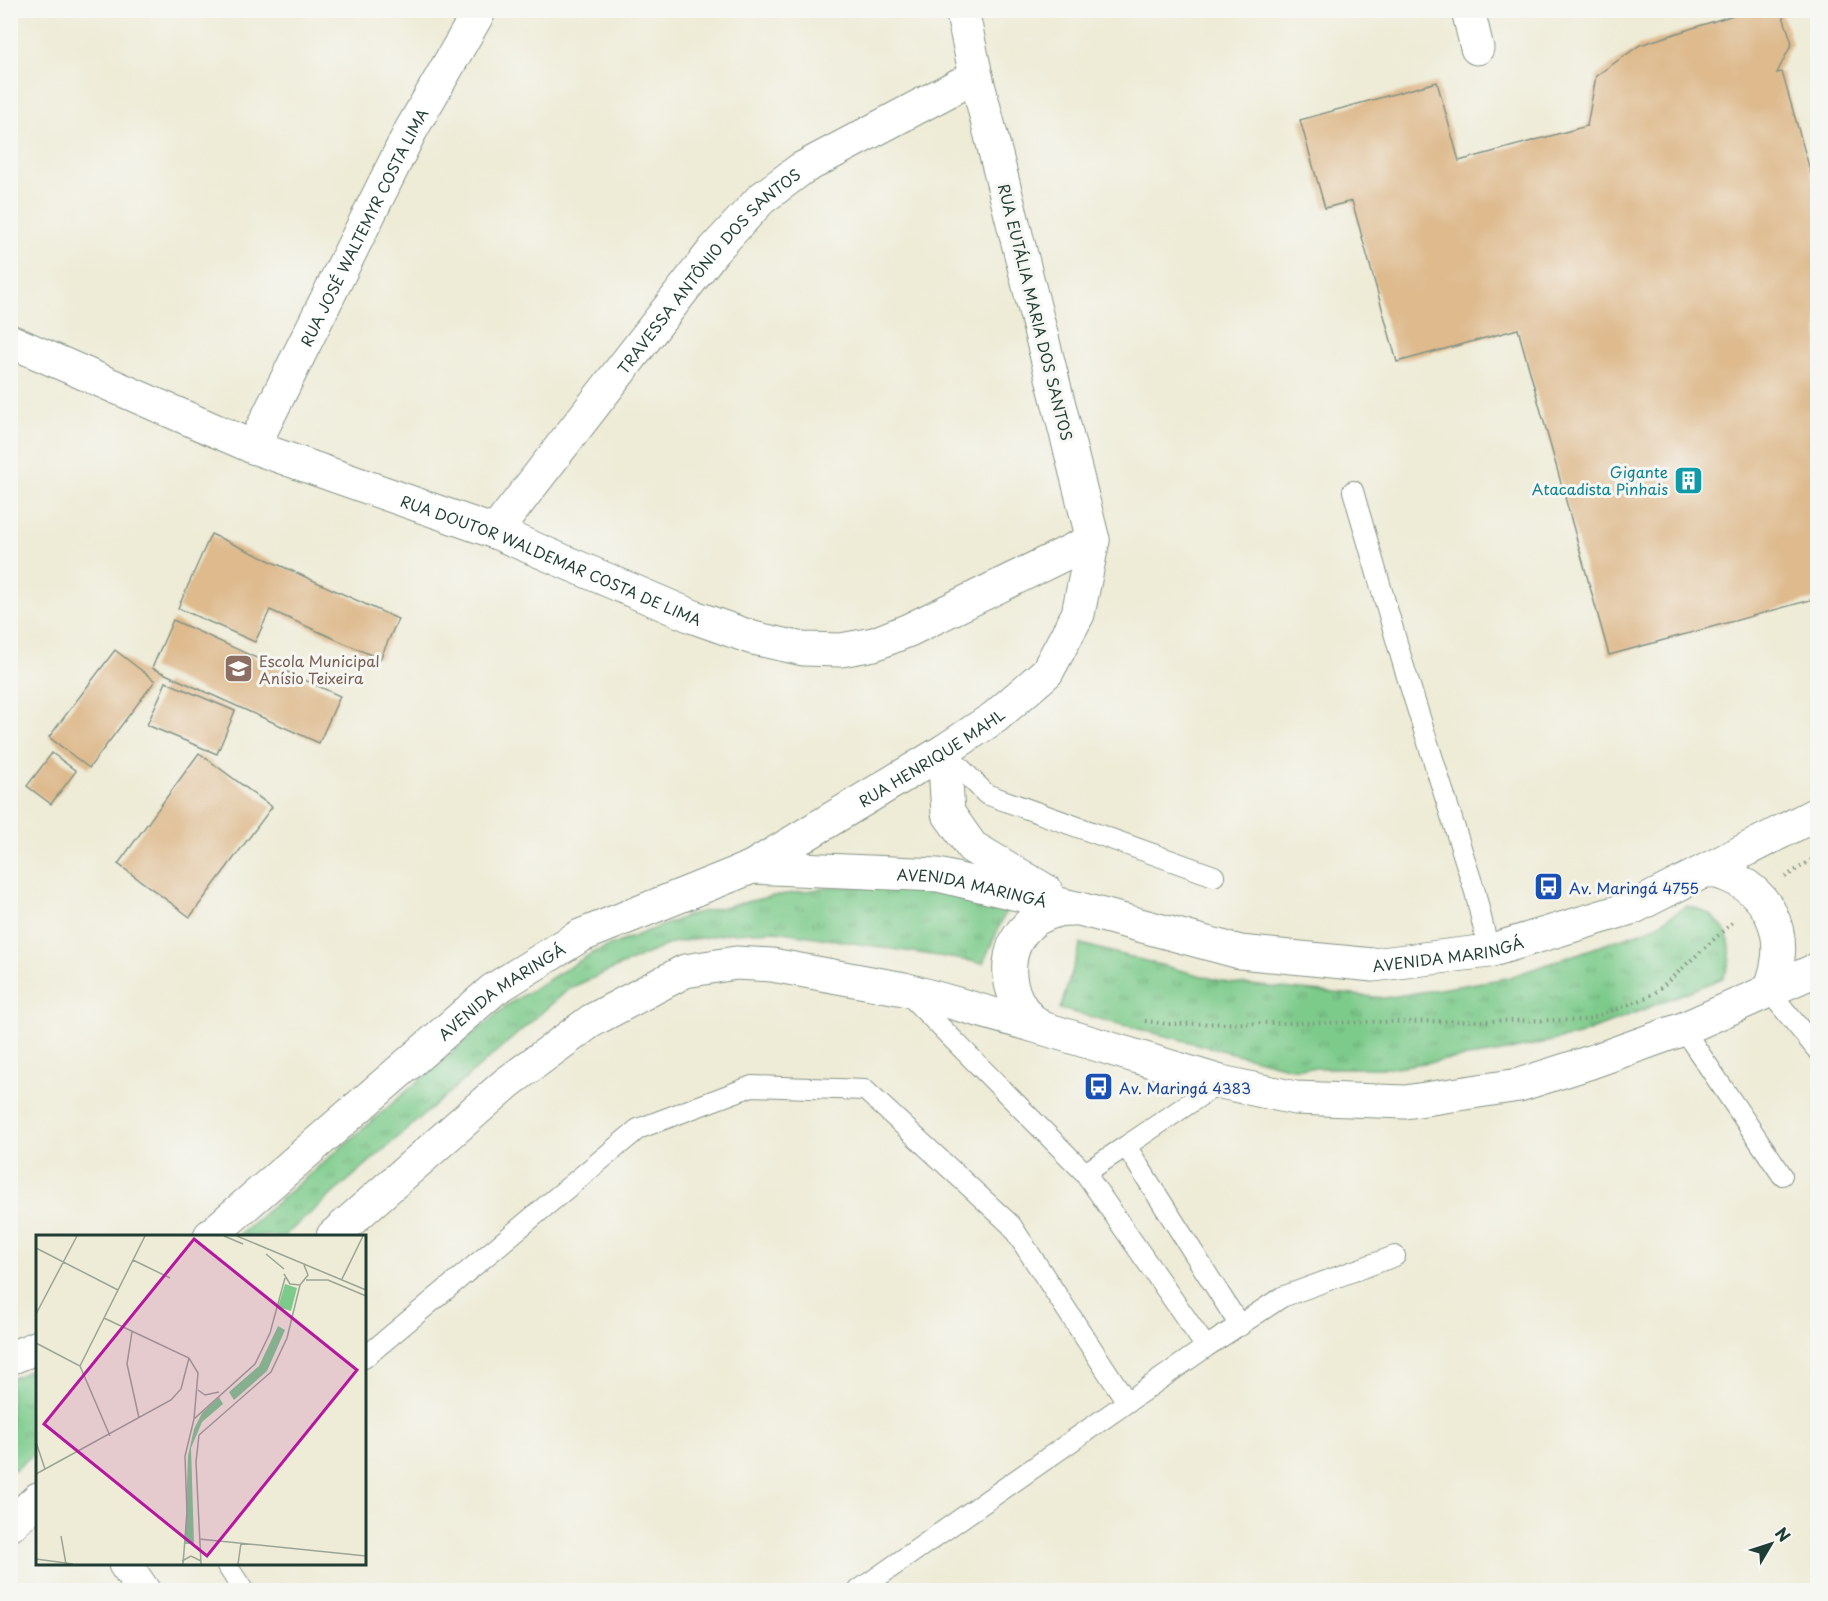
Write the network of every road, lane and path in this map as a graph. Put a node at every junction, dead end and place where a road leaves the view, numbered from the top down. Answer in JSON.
{"nodes":[{"id":1,"x":480,"y":10,"type":"edge"},
{"id":2,"x":962,"y":10,"type":"edge"},
{"id":3,"x":1468,"y":10,"type":"edge"},
{"id":4,"x":1477,"y":48,"type":"dead end"},
{"id":5,"x":976,"y":76,"type":"junction"},
{"id":6,"x":10,"y":341,"type":"edge"},
{"id":7,"x":253,"y":447,"type":"junction"},
{"id":8,"x":1353,"y":491,"type":"dead end"},
{"id":9,"x":495,"y":532,"type":"junction"},
{"id":10,"x":1094,"y":540,"type":"junction"},
{"id":11,"x":1078,"y":614,"type":"joint"},
{"id":12,"x":944,"y":751,"type":"junction"},
{"id":13,"x":1818,"y":813,"type":"edge"},
{"id":14,"x":1813,"y":859,"type":"dead end"},
{"id":15,"x":752,"y":867,"type":"junction"},
{"id":16,"x":1709,"y":870,"type":"junction"},
{"id":17,"x":1214,"y":876,"type":"dead end"},
{"id":18,"x":1760,"y":897,"type":"junction"},
{"id":19,"x":1076,"y":908,"type":"junction"},
{"id":20,"x":1489,"y":951,"type":"junction"},
{"id":21,"x":1818,"y":969,"type":"edge"},
{"id":22,"x":904,"y":989,"type":"junction"},
{"id":23,"x":1769,"y":991,"type":"junction"},
{"id":24,"x":1135,"y":1018,"type":"dead end"},
{"id":25,"x":1042,"y":1028,"type":"junction"},
{"id":26,"x":1683,"y":1029,"type":"junction"},
{"id":27,"x":1818,"y":1051,"type":"edge"},
{"id":28,"x":1221,"y":1082,"type":"junction"},
{"id":29,"x":1126,"y":1146,"type":"junction"},
{"id":30,"x":1085,"y":1173,"type":"junction"},
{"id":31,"x":1782,"y":1175,"type":"dead end"},
{"id":32,"x":211,"y":1235,"type":"edge"},
{"id":33,"x":334,"y":1235,"type":"edge"},
{"id":34,"x":1395,"y":1256,"type":"dead end"},
{"id":35,"x":1240,"y":1326,"type":"junction"},
{"id":36,"x":1206,"y":1347,"type":"junction"},
{"id":37,"x":36,"y":1348,"type":"edge"},
{"id":38,"x":366,"y":1356,"type":"edge"},
{"id":39,"x":10,"y":1358,"type":"edge"},
{"id":40,"x":1127,"y":1402,"type":"junction"},
{"id":41,"x":36,"y":1501,"type":"edge"},
{"id":42,"x":10,"y":1525,"type":"edge"},
{"id":43,"x":126,"y":1565,"type":"edge"},
{"id":44,"x":227,"y":1565,"type":"edge"},
{"id":45,"x":143,"y":1590,"type":"edge"},
{"id":46,"x":243,"y":1590,"type":"edge"},
{"id":47,"x":859,"y":1590,"type":"edge"}],
"edges":[{"from":1,"to":7,"type":"main road","name":"RUA JOSÉ WALTEMYR COSTA LIMA"},
{"from":2,"to":5,"type":"main road","name":"RUA EUTÁLIA MARIA DOS SANTOS"},
{"from":3,"to":4,"type":"main road"},
{"from":5,"to":9,"type":"main road","name":"TRAVESSA ANTÔNIO DOS SANTOS"},
{"from":5,"to":10,"type":"main road","name":"RUA EUTÁLIA MARIA DOS SANTOS"},
{"from":6,"to":7,"type":"main road","name":"RUA DOUTOR WALDEMAR COSTA DE LIMA"},
{"from":7,"to":9,"type":"main road","name":"RUA DOUTOR WALDEMAR COSTA DE LIMA"},
{"from":8,"to":20,"type":"lane"},
{"from":9,"to":10,"type":"main road","name":"RUA DOUTOR WALDEMAR COSTA DE LIMA"},
{"from":10,"to":11,"type":"main road","name":"RUA EUTÁLIA MARIA DOS SANTOS"},
{"from":11,"to":12,"type":"main road","name":"RUA HENRIQUE MAHL"},
{"from":12,"to":15,"type":"main road","name":"RUA HENRIQUE MAHL"},
{"from":12,"to":17,"type":"lane"},
{"from":12,"to":19,"type":"main road"},
{"from":13,"to":16,"type":"main road","name":"AVENIDA MARINGÁ"},
{"from":14,"to":18,"type":"path"},
{"from":15,"to":19,"type":"main road","name":"AVENIDA MARINGÁ"},
{"from":15,"to":32,"type":"main road","name":"AVENIDA MARINGÁ"},
{"from":16,"to":18,"type":"main road"},
{"from":16,"to":20,"type":"main road","name":"AVENIDA MARINGÁ"},
{"from":18,"to":23,"type":"main road"},
{"from":18,"to":24,"type":"path"},
{"from":19,"to":20,"type":"main road","name":"AVENIDA MARINGÁ"},
{"from":19,"to":25,"type":"main road"},
{"from":21,"to":23,"type":"main road"},
{"from":22,"to":25,"type":"main road"},
{"from":22,"to":30,"type":"lane"},
{"from":22,"to":33,"type":"main road"},
{"from":23,"to":26,"type":"main road"},
{"from":23,"to":27,"type":"lane"},
{"from":25,"to":28,"type":"main road"},
{"from":26,"to":28,"type":"main road"},
{"from":26,"to":31,"type":"lane"},
{"from":28,"to":29,"type":"lane"},
{"from":29,"to":30,"type":"lane"},
{"from":29,"to":35,"type":"lane"},
{"from":30,"to":36,"type":"lane"},
{"from":34,"to":35,"type":"lane"},
{"from":35,"to":36,"type":"lane"},
{"from":36,"to":40,"type":"lane"},
{"from":37,"to":39,"type":"main road"},
{"from":38,"to":40,"type":"lane"},
{"from":40,"to":47,"type":"lane"},
{"from":41,"to":42,"type":"main road"},
{"from":43,"to":45,"type":"main road"},
{"from":44,"to":46,"type":"lane"}]}
